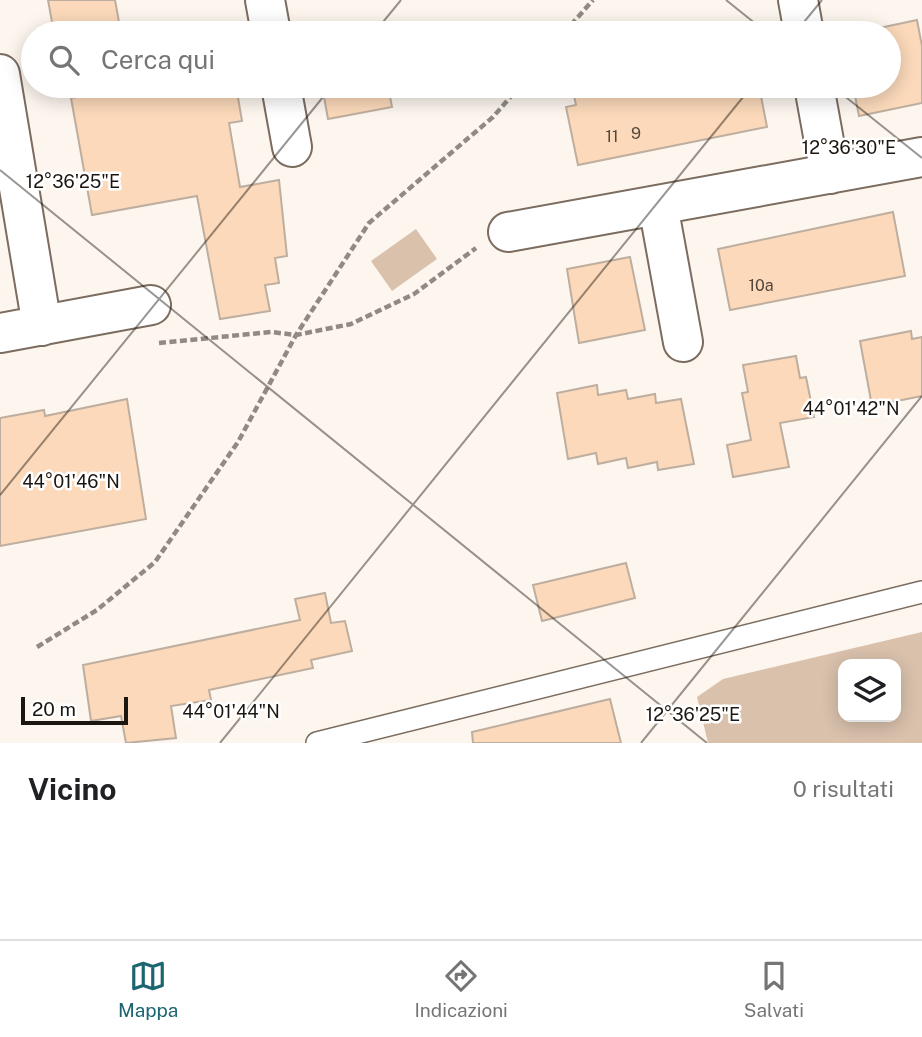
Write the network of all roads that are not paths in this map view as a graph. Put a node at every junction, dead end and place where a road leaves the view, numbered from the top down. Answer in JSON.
{"nodes":[{"id":1,"x":265,"y":0,"type":"edge"},
{"id":2,"x":798,"y":0,"type":"edge"},
{"id":3,"x":269,"y":21,"type":"edge"},
{"id":4,"x":802,"y":21,"type":"edge"},
{"id":5,"x":0,"y":74,"type":"edge"},
{"id":6,"x":283,"y":98,"type":"edge"},
{"id":7,"x":816,"y":98,"type":"edge"},
{"id":8,"x":292,"y":146,"type":"dead end"},
{"id":9,"x":922,"y":157,"type":"edge"},
{"id":10,"x":830,"y":174,"type":"junction"},
{"id":11,"x":658,"y":205,"type":"junction"},
{"id":12,"x":508,"y":232,"type":"road end"},
{"id":13,"x":151,"y":305,"type":"road end"},
{"id":14,"x":42,"y":326,"type":"junction"},
{"id":15,"x":0,"y":333,"type":"edge"},
{"id":16,"x":683,"y":342,"type":"dead end"},
{"id":17,"x":922,"y":592,"type":"edge"},
{"id":18,"x":317,"y":743,"type":"edge"}],
"edges":[{"from":1,"to":3,"type":"street"},
{"from":2,"to":4,"type":"street"},
{"from":5,"to":14,"type":"street"},
{"from":6,"to":8,"type":"street"},
{"from":7,"to":10,"type":"street"},
{"from":9,"to":10,"type":"street"},
{"from":10,"to":11,"type":"street"},
{"from":11,"to":12,"type":"street"},
{"from":11,"to":16,"type":"street"},
{"from":13,"to":14,"type":"street"},
{"from":14,"to":15,"type":"street"},
{"from":17,"to":18,"type":"lane"}]}
